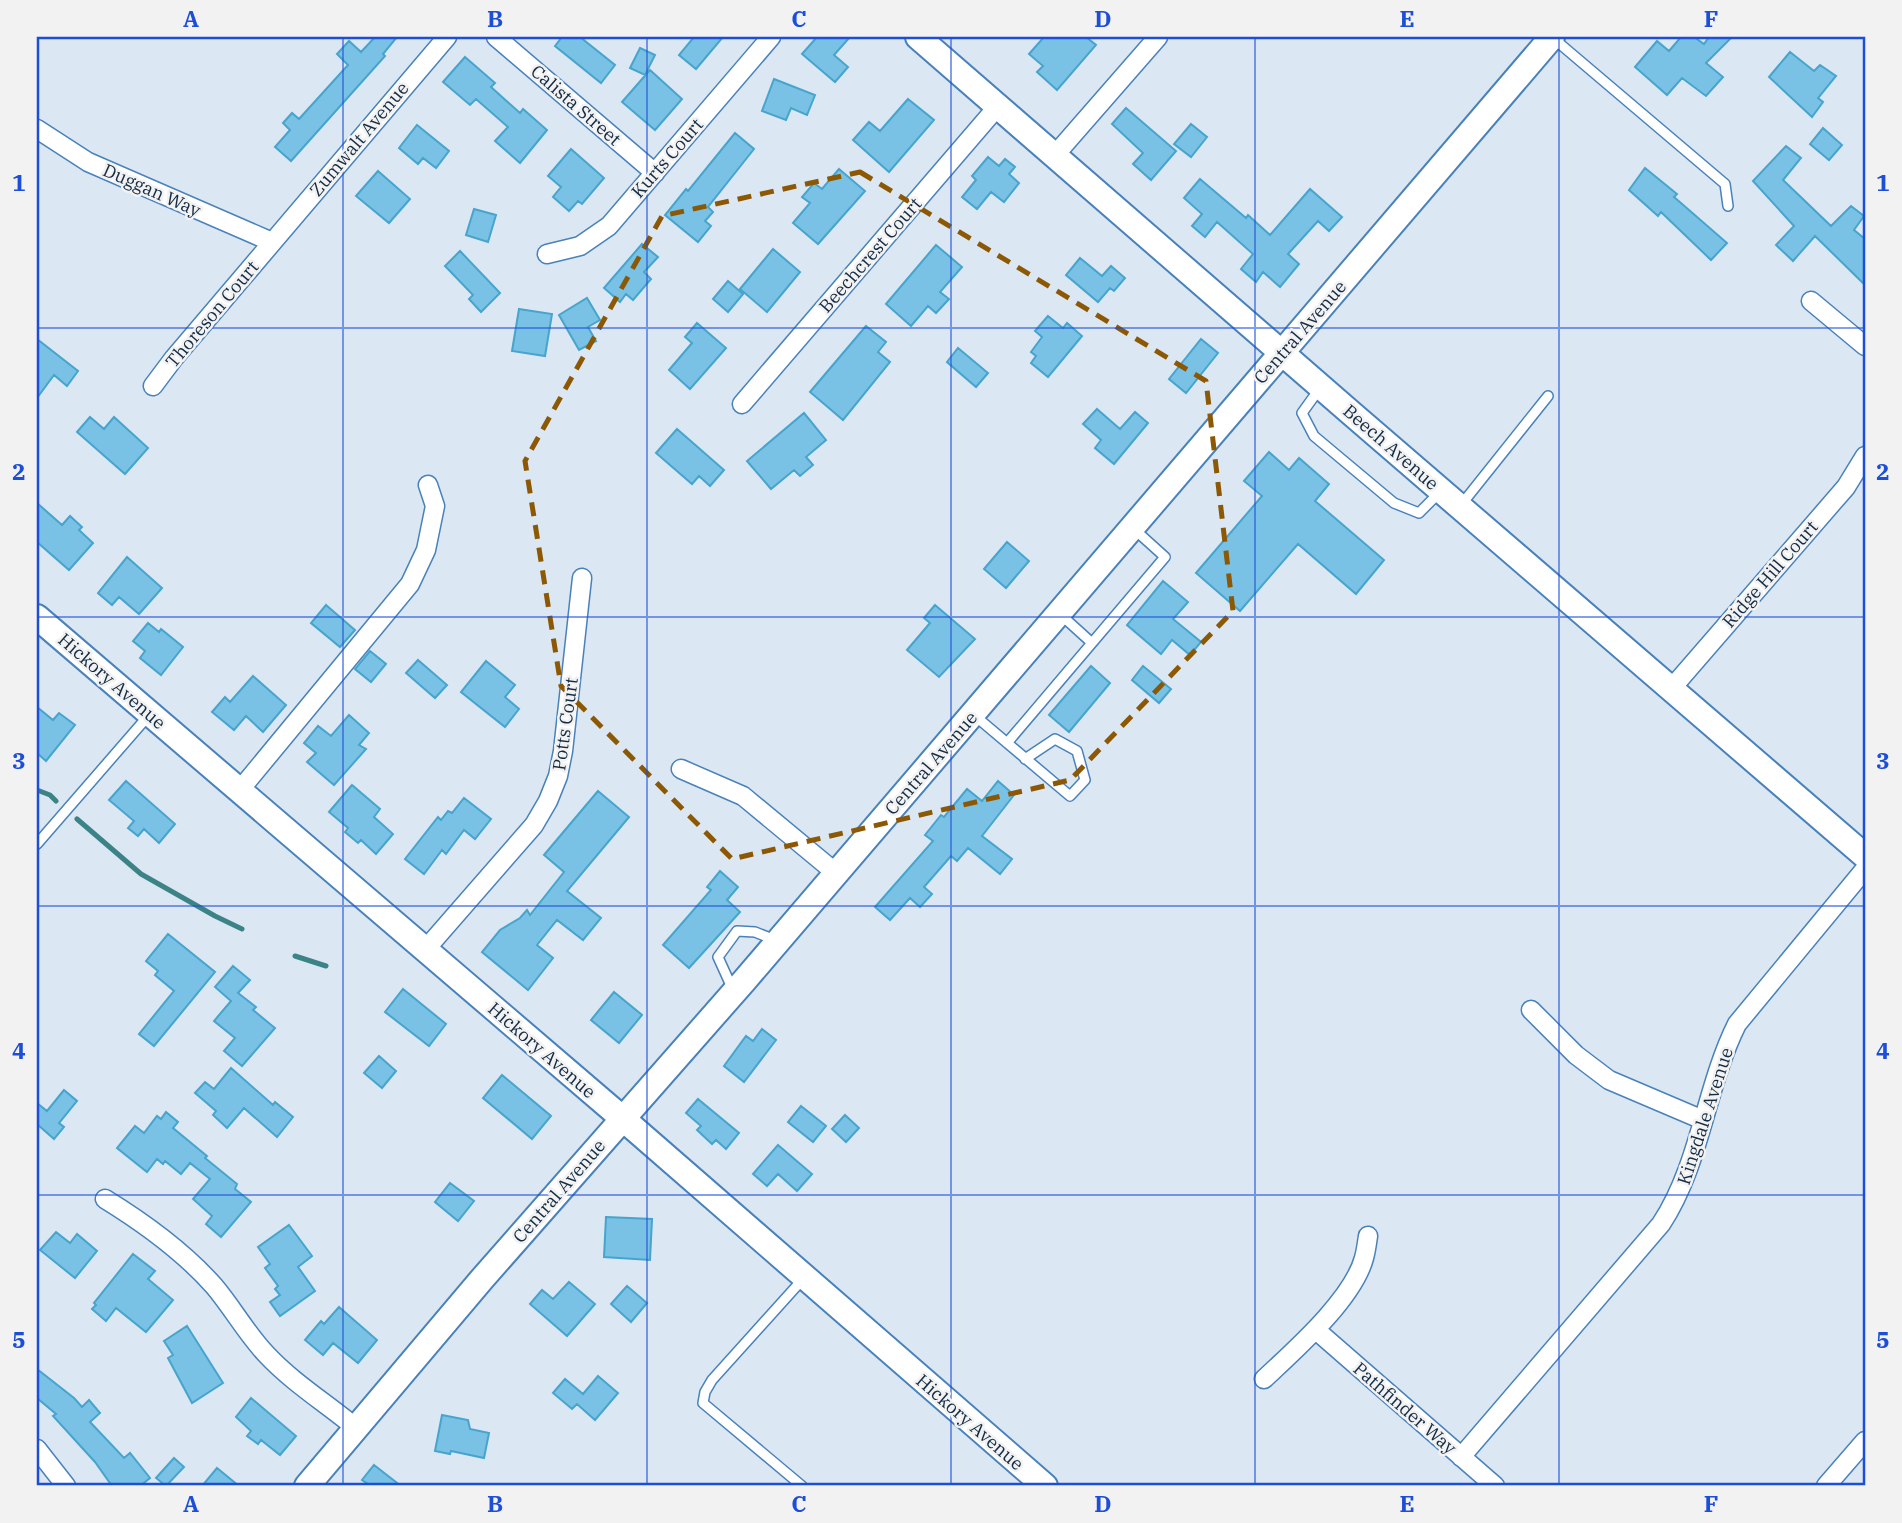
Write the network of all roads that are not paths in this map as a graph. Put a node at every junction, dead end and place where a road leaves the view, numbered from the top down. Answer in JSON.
{"nodes":[{"id":1,"x":447,"y":37,"type":"edge"},
{"id":2,"x":496,"y":37,"type":"edge"},
{"id":3,"x":771,"y":37,"type":"edge"},
{"id":4,"x":918,"y":37,"type":"edge"},
{"id":5,"x":1158,"y":37,"type":"edge"},
{"id":6,"x":1552,"y":37,"type":"edge"},
{"id":7,"x":998,"y":106,"type":"junction"},
{"id":8,"x":37,"y":129,"type":"edge"},
{"id":9,"x":1055,"y":155,"type":"junction"},
{"id":10,"x":655,"y":173,"type":"junction"},
{"id":11,"x":1728,"y":206,"type":"dead end"},
{"id":12,"x":272,"y":242,"type":"junction"},
{"id":13,"x":547,"y":254,"type":"dead end"},
{"id":14,"x":1811,"y":300,"type":"dead end"},
{"id":15,"x":1865,"y":346,"type":"edge"},
{"id":16,"x":1282,"y":352,"type":"junction"},
{"id":17,"x":153,"y":386,"type":"dead end"},
{"id":18,"x":1321,"y":386,"type":"junction"},
{"id":19,"x":1548,"y":396,"type":"dead end"},
{"id":20,"x":742,"y":404,"type":"dead end"},
{"id":21,"x":1865,"y":456,"type":"edge"},
{"id":22,"x":428,"y":485,"type":"dead end"},
{"id":23,"x":1450,"y":499,"type":"junction"},
{"id":24,"x":1132,"y":527,"type":"junction"},
{"id":25,"x":582,"y":578,"type":"dead end"},
{"id":26,"x":1058,"y":613,"type":"junction"},
{"id":27,"x":37,"y":617,"type":"edge"},
{"id":28,"x":1092,"y":643,"type":"junction"},
{"id":29,"x":1671,"y":689,"type":"junction"},
{"id":30,"x":150,"y":714,"type":"junction"},
{"id":31,"x":972,"y":714,"type":"junction"},
{"id":32,"x":1007,"y":743,"type":"junction"},
{"id":33,"x":1026,"y":759,"type":"junction"},
{"id":34,"x":681,"y":769,"type":"dead end"},
{"id":35,"x":239,"y":791,"type":"junction"},
{"id":36,"x":37,"y":845,"type":"edge"},
{"id":37,"x":1865,"y":856,"type":"edge"},
{"id":38,"x":1865,"y":869,"type":"edge"},
{"id":39,"x":836,"y":873,"type":"junction"},
{"id":40,"x":778,"y":941,"type":"junction"},
{"id":41,"x":425,"y":950,"type":"junction"},
{"id":42,"x":734,"y":992,"type":"junction"},
{"id":43,"x":1531,"y":1010,"type":"dead end"},
{"id":44,"x":622,"y":1118,"type":"junction"},
{"id":45,"x":1703,"y":1121,"type":"junction"},
{"id":46,"x":105,"y":1199,"type":"dead end"},
{"id":47,"x":1368,"y":1236,"type":"dead end"},
{"id":48,"x":804,"y":1278,"type":"junction"},
{"id":49,"x":1316,"y":1330,"type":"junction"},
{"id":50,"x":1264,"y":1379,"type":"dead end"},
{"id":51,"x":356,"y":1429,"type":"junction"},
{"id":52,"x":1865,"y":1441,"type":"edge"},
{"id":53,"x":37,"y":1449,"type":"edge"},
{"id":54,"x":1461,"y":1457,"type":"junction"},
{"id":55,"x":66,"y":1486,"type":"edge"},
{"id":56,"x":307,"y":1486,"type":"edge"},
{"id":57,"x":802,"y":1486,"type":"edge"},
{"id":58,"x":1045,"y":1486,"type":"edge"},
{"id":59,"x":1495,"y":1486,"type":"edge"},
{"id":60,"x":1826,"y":1486,"type":"edge"}],
"edges":[{"from":1,"to":12,"type":"street","name":"Zumwalt Avenue"},
{"from":2,"to":10,"type":"street","name":"Calista Street"},
{"from":3,"to":10,"type":"street","name":"Kurts Court"},
{"from":4,"to":7,"type":"street","name":"Beech Avenue"},
{"from":5,"to":9,"type":"street"},
{"from":6,"to":11,"type":"lane"},
{"from":6,"to":16,"type":"street","name":"Central Avenue"},
{"from":7,"to":9,"type":"street","name":"Beech Avenue"},
{"from":7,"to":20,"type":"street","name":"Beechcrest Court"},
{"from":8,"to":12,"type":"street","name":"Duggan Way"},
{"from":9,"to":16,"type":"street","name":"Beech Avenue"},
{"from":10,"to":13,"type":"street","name":"Kurts Court"},
{"from":12,"to":17,"type":"street","name":"Thoreson Court"},
{"from":14,"to":15,"type":"street"},
{"from":16,"to":18,"type":"street","name":"Beech Avenue"},
{"from":16,"to":24,"type":"street","name":"Central Avenue"},
{"from":18,"to":23,"type":"street","name":"Beech Avenue"},
{"from":18,"to":23,"type":"lane"},
{"from":19,"to":23,"type":"lane"},
{"from":21,"to":29,"type":"street","name":"Ridge Hill Court"},
{"from":22,"to":35,"type":"street"},
{"from":23,"to":29,"type":"street","name":"Beech Avenue"},
{"from":24,"to":26,"type":"street","name":"Central Avenue"},
{"from":24,"to":28,"type":"lane"},
{"from":25,"to":41,"type":"street","name":"Potts Court"},
{"from":26,"to":28,"type":"lane"},
{"from":26,"to":31,"type":"street","name":"Central Avenue"},
{"from":27,"to":30,"type":"street","name":"Hickory Avenue"},
{"from":28,"to":32,"type":"lane"},
{"from":29,"to":37,"type":"street","name":"Beech Avenue"},
{"from":30,"to":35,"type":"street","name":"Hickory Avenue"},
{"from":30,"to":36,"type":"lane"},
{"from":31,"to":32,"type":"lane"},
{"from":31,"to":39,"type":"street","name":"Central Avenue"},
{"from":32,"to":33,"type":"lane"},
{"from":33,"to":33,"type":"lane"},
{"from":34,"to":39,"type":"street"},
{"from":35,"to":41,"type":"street","name":"Hickory Avenue"},
{"from":38,"to":45,"type":"street","name":"Kingdale Avenue"},
{"from":39,"to":40,"type":"street","name":"Central Avenue"},
{"from":40,"to":42,"type":"street","name":"Central Avenue"},
{"from":40,"to":42,"type":"lane"},
{"from":41,"to":44,"type":"street","name":"Hickory Avenue"},
{"from":42,"to":44,"type":"street","name":"Central Avenue"},
{"from":43,"to":45,"type":"street"},
{"from":44,"to":48,"type":"street","name":"Hickory Avenue"},
{"from":44,"to":51,"type":"street","name":"Central Avenue"},
{"from":45,"to":54,"type":"street","name":"Kingdale Avenue"},
{"from":46,"to":51,"type":"street"},
{"from":47,"to":49,"type":"street"},
{"from":48,"to":57,"type":"lane"},
{"from":48,"to":58,"type":"street","name":"Hickory Avenue"},
{"from":49,"to":50,"type":"street"},
{"from":49,"to":54,"type":"street","name":"Pathfinder Way"},
{"from":51,"to":56,"type":"street","name":"Central Avenue"},
{"from":52,"to":60,"type":"street"},
{"from":53,"to":55,"type":"street"},
{"from":54,"to":59,"type":"street","name":"Pathfinder Way"}]}
